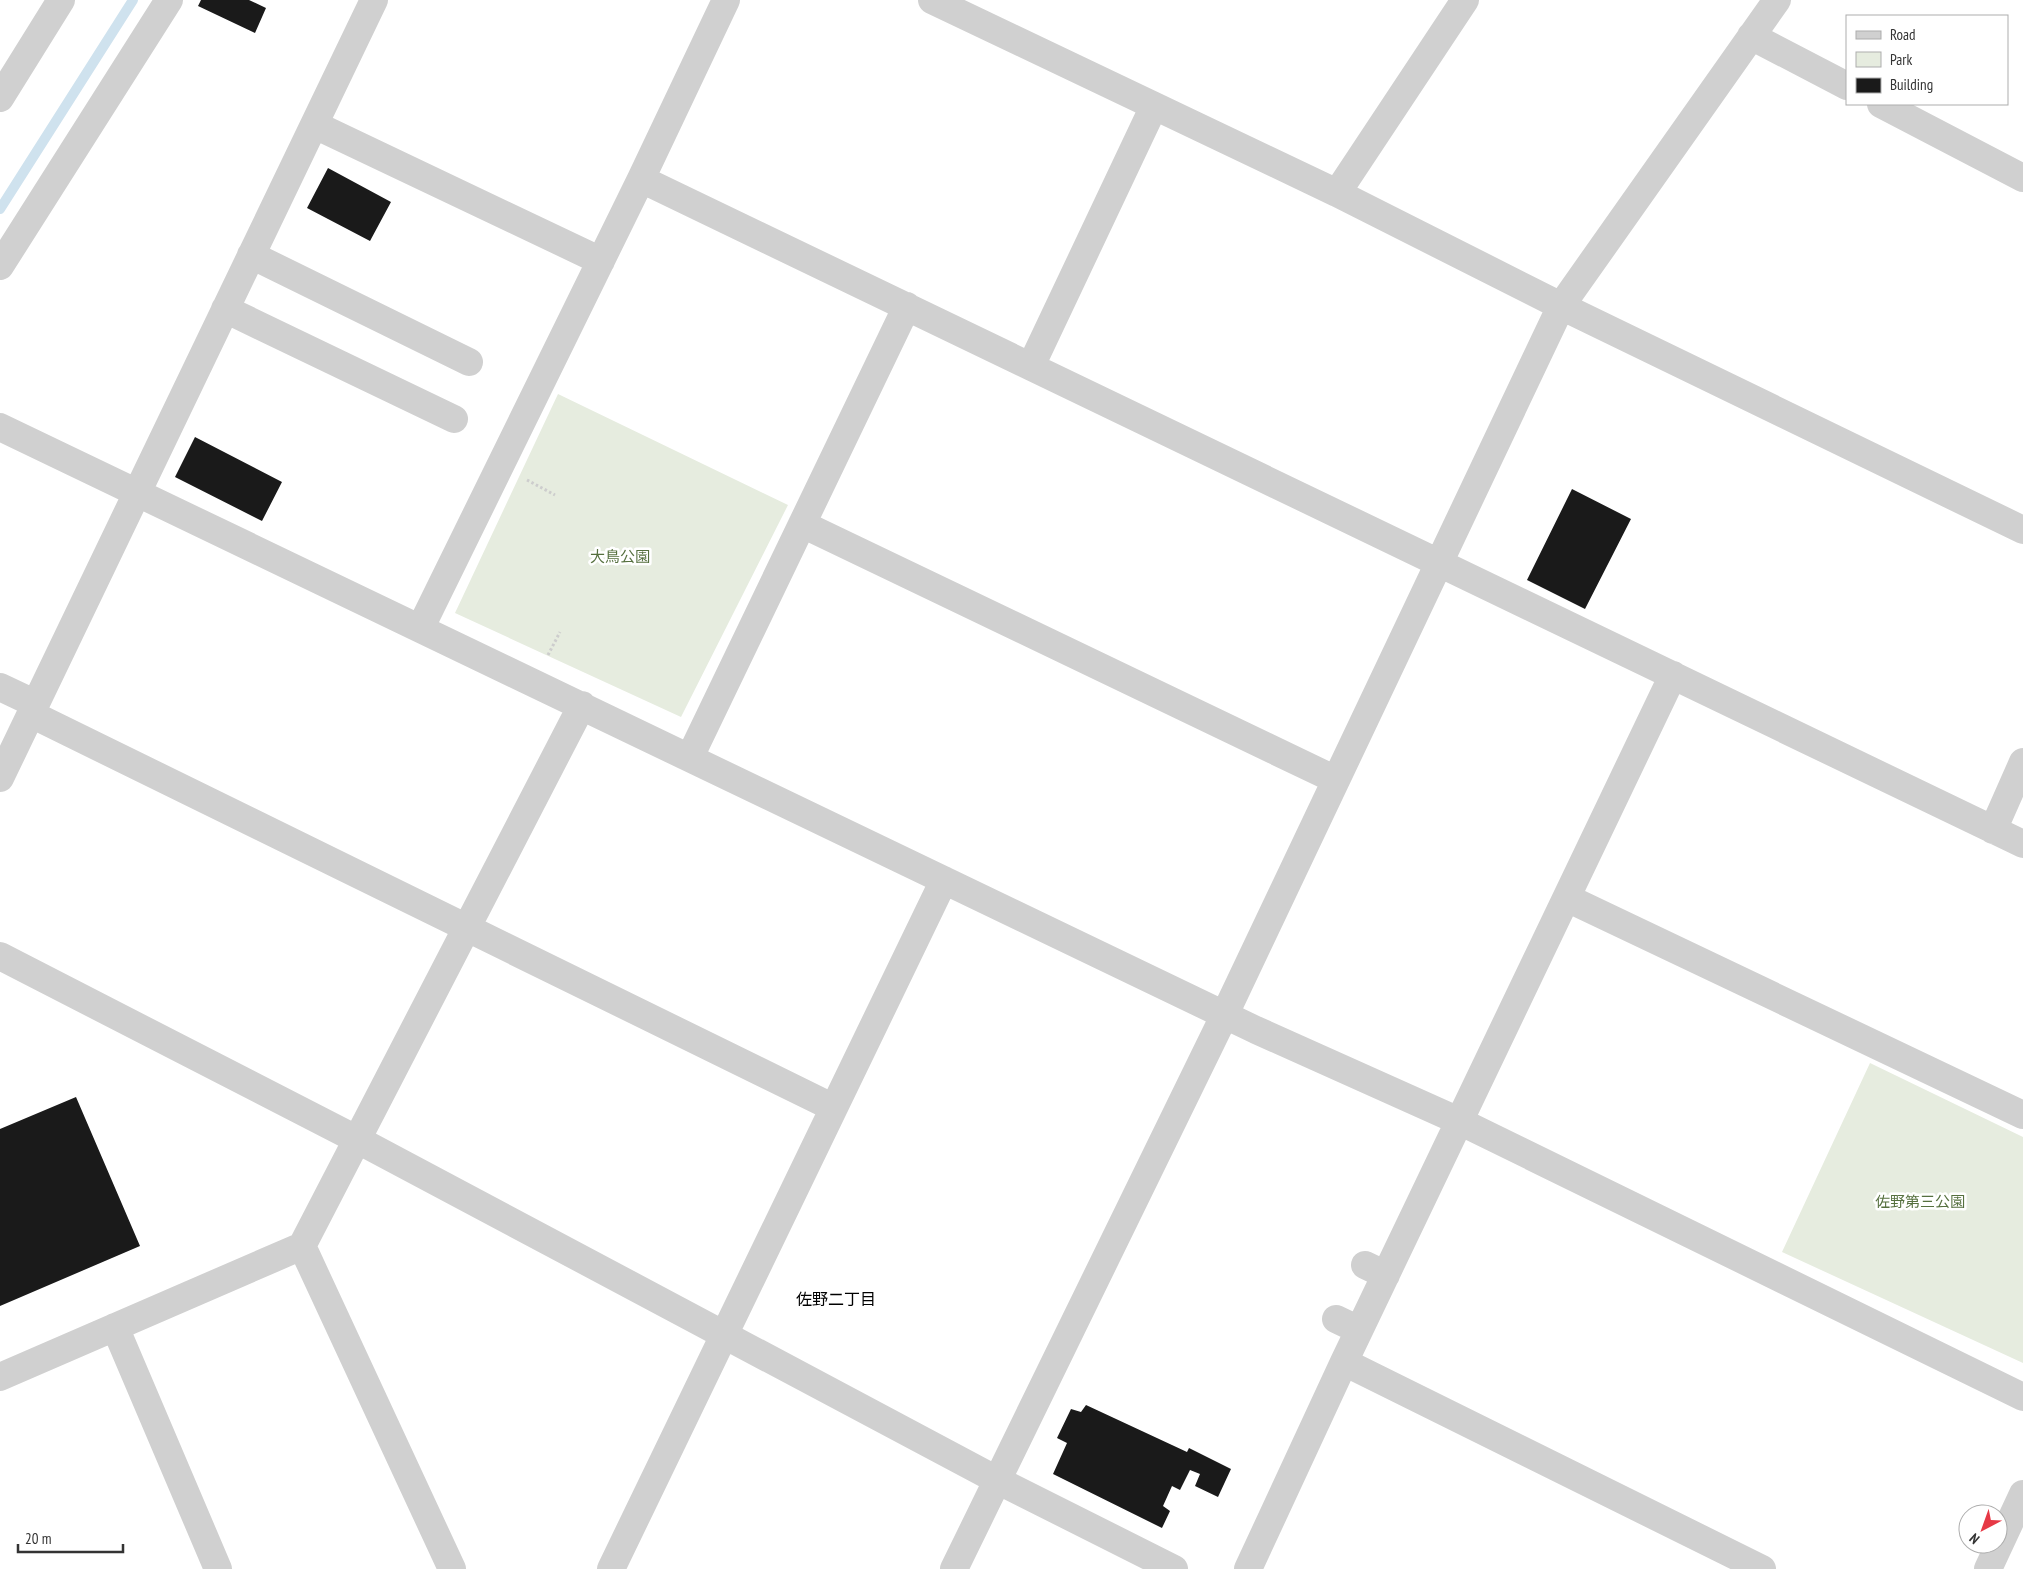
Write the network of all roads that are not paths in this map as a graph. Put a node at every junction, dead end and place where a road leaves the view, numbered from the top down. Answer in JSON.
{"nodes":[{"id":1,"x":61,"y":0,"type":"edge"},
{"id":2,"x":169,"y":0,"type":"edge"},
{"id":3,"x":374,"y":0,"type":"edge"},
{"id":4,"x":726,"y":0,"type":"edge"},
{"id":5,"x":932,"y":0,"type":"edge"},
{"id":6,"x":1465,"y":0,"type":"edge"},
{"id":7,"x":1777,"y":0,"type":"edge"},
{"id":8,"x":1752,"y":36,"type":"junction"},
{"id":9,"x":1846,"y":85,"type":"edge"},
{"id":10,"x":0,"y":98,"type":"edge"},
{"id":11,"x":1883,"y":105,"type":"edge"},
{"id":12,"x":1154,"y":106,"type":"junction"},
{"id":13,"x":315,"y":124,"type":"junction"},
{"id":14,"x":2023,"y":178,"type":"edge"},
{"id":15,"x":641,"y":179,"type":"junction"},
{"id":16,"x":1338,"y":193,"type":"junction"},
{"id":17,"x":251,"y":255,"type":"junction"},
{"id":18,"x":601,"y":261,"type":"junction"},
{"id":19,"x":0,"y":266,"type":"edge"},
{"id":20,"x":907,"y":306,"type":"junction"},
{"id":21,"x":1561,"y":306,"type":"junction"},
{"id":22,"x":225,"y":309,"type":"junction"},
{"id":23,"x":468,"y":362,"type":"dead end"},
{"id":24,"x":1031,"y":366,"type":"junction"},
{"id":25,"x":454,"y":419,"type":"dead end"},
{"id":26,"x":0,"y":427,"type":"edge"},
{"id":27,"x":136,"y":492,"type":"junction"},
{"id":28,"x":802,"y":524,"type":"junction"},
{"id":29,"x":2023,"y":530,"type":"edge"},
{"id":30,"x":1438,"y":562,"type":"junction"},
{"id":31,"x":421,"y":627,"type":"junction"},
{"id":32,"x":1673,"y":675,"type":"junction"},
{"id":33,"x":0,"y":687,"type":"edge"},
{"id":34,"x":582,"y":705,"type":"junction"},
{"id":35,"x":33,"y":709,"type":"junction"},
{"id":36,"x":690,"y":757,"type":"junction"},
{"id":37,"x":2023,"y":762,"type":"edge"},
{"id":38,"x":0,"y":778,"type":"edge"},
{"id":39,"x":1336,"y":780,"type":"junction"},
{"id":40,"x":1993,"y":830,"type":"junction"},
{"id":41,"x":2023,"y":844,"type":"edge"},
{"id":42,"x":944,"y":880,"type":"junction"},
{"id":43,"x":1567,"y":898,"type":"junction"},
{"id":44,"x":467,"y":926,"type":"junction"},
{"id":45,"x":0,"y":956,"type":"edge"},
{"id":46,"x":1224,"y":1014,"type":"junction"},
{"id":47,"x":832,"y":1107,"type":"junction"},
{"id":48,"x":2023,"y":1115,"type":"edge"},
{"id":49,"x":1459,"y":1121,"type":"junction"},
{"id":50,"x":358,"y":1140,"type":"junction"},
{"id":51,"x":302,"y":1246,"type":"junction"},
{"id":52,"x":115,"y":1327,"type":"junction"},
{"id":53,"x":726,"y":1334,"type":"junction"},
{"id":54,"x":1344,"y":1362,"type":"junction"},
{"id":55,"x":0,"y":1377,"type":"edge"},
{"id":56,"x":2023,"y":1397,"type":"edge"},
{"id":57,"x":997,"y":1480,"type":"junction"},
{"id":58,"x":2023,"y":1494,"type":"edge"},
{"id":59,"x":218,"y":1569,"type":"edge"},
{"id":60,"x":452,"y":1569,"type":"edge"},
{"id":61,"x":611,"y":1569,"type":"edge"},
{"id":62,"x":954,"y":1569,"type":"edge"},
{"id":63,"x":1174,"y":1569,"type":"edge"},
{"id":64,"x":1248,"y":1569,"type":"edge"},
{"id":65,"x":1762,"y":1569,"type":"edge"},
{"id":66,"x":1988,"y":1569,"type":"edge"}],
"edges":[{"from":1,"to":10,"type":"street"},
{"from":2,"to":19,"type":"street"},
{"from":3,"to":13,"type":"street"},
{"from":4,"to":15,"type":"street"},
{"from":5,"to":12,"type":"street"},
{"from":6,"to":16,"type":"street"},
{"from":7,"to":8,"type":"street"},
{"from":8,"to":9,"type":"street"},
{"from":8,"to":21,"type":"street"},
{"from":11,"to":14,"type":"street"},
{"from":12,"to":16,"type":"street"},
{"from":12,"to":24,"type":"street"},
{"from":13,"to":17,"type":"street"},
{"from":13,"to":18,"type":"street"},
{"from":15,"to":18,"type":"street"},
{"from":15,"to":20,"type":"street"},
{"from":16,"to":21,"type":"street"},
{"from":17,"to":22,"type":"street"},
{"from":17,"to":23,"type":"street"},
{"from":18,"to":31,"type":"street"},
{"from":20,"to":24,"type":"street"},
{"from":20,"to":28,"type":"street"},
{"from":21,"to":29,"type":"street"},
{"from":21,"to":30,"type":"street"},
{"from":22,"to":25,"type":"street"},
{"from":22,"to":27,"type":"street"},
{"from":24,"to":30,"type":"street"},
{"from":26,"to":27,"type":"street"},
{"from":27,"to":31,"type":"street"},
{"from":27,"to":35,"type":"street"},
{"from":28,"to":36,"type":"street"},
{"from":28,"to":39,"type":"street"},
{"from":30,"to":32,"type":"street"},
{"from":30,"to":39,"type":"street"},
{"from":31,"to":34,"type":"street"},
{"from":32,"to":40,"type":"street"},
{"from":32,"to":43,"type":"street"},
{"from":33,"to":35,"type":"street"},
{"from":34,"to":36,"type":"street"},
{"from":34,"to":44,"type":"street"},
{"from":35,"to":38,"type":"street"},
{"from":35,"to":44,"type":"street"},
{"from":36,"to":42,"type":"street"},
{"from":37,"to":40,"type":"street"},
{"from":39,"to":46,"type":"street"},
{"from":40,"to":41,"type":"street"},
{"from":42,"to":46,"type":"street"},
{"from":42,"to":47,"type":"street"},
{"from":43,"to":48,"type":"street"},
{"from":43,"to":49,"type":"street"},
{"from":44,"to":47,"type":"street"},
{"from":44,"to":50,"type":"street"},
{"from":45,"to":50,"type":"street"},
{"from":46,"to":49,"type":"street"},
{"from":46,"to":57,"type":"street"},
{"from":47,"to":53,"type":"street"},
{"from":49,"to":54,"type":"street"},
{"from":49,"to":56,"type":"street"},
{"from":50,"to":51,"type":"street"},
{"from":50,"to":53,"type":"street"},
{"from":51,"to":52,"type":"street"},
{"from":51,"to":60,"type":"street"},
{"from":52,"to":55,"type":"street"},
{"from":52,"to":59,"type":"street"},
{"from":53,"to":57,"type":"street"},
{"from":53,"to":61,"type":"street"},
{"from":54,"to":64,"type":"street"},
{"from":54,"to":65,"type":"street"},
{"from":57,"to":62,"type":"street"},
{"from":57,"to":63,"type":"street"},
{"from":58,"to":66,"type":"street"}]}
